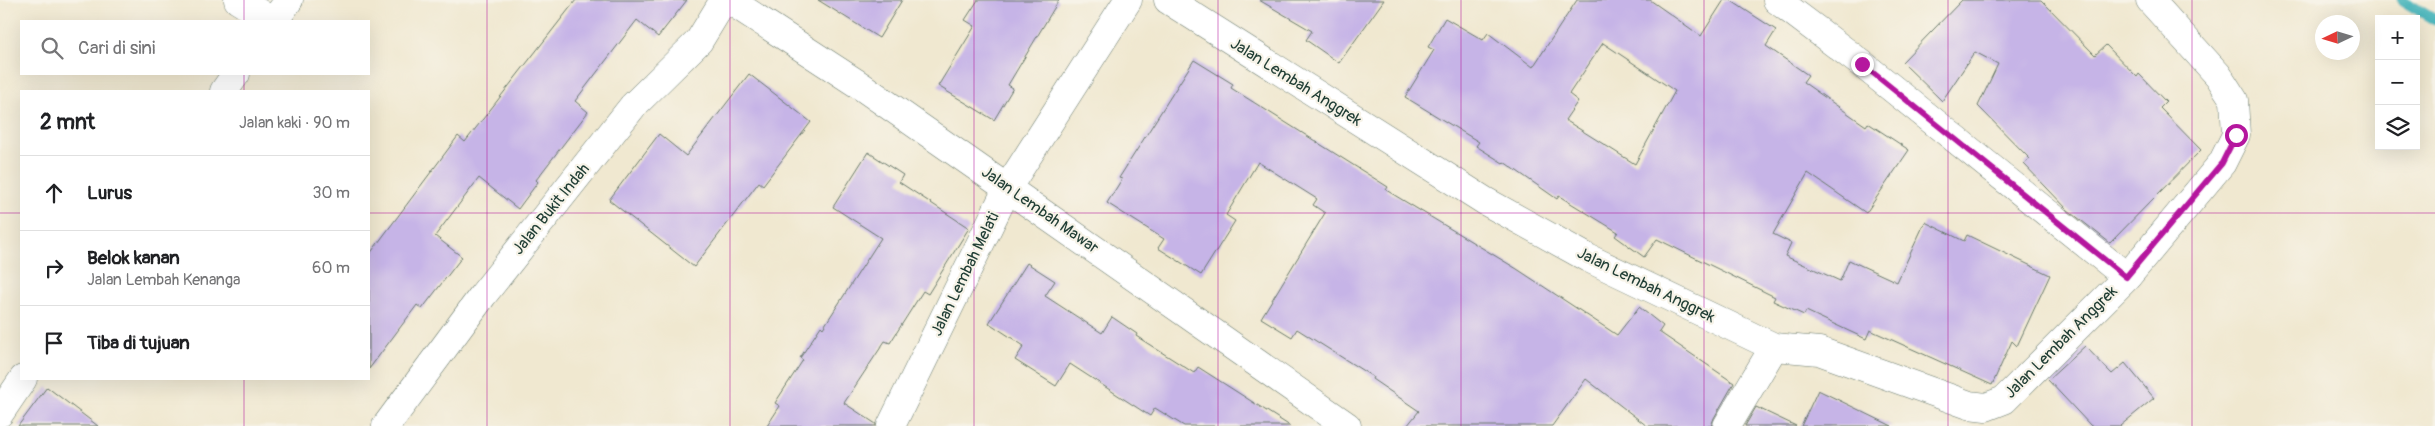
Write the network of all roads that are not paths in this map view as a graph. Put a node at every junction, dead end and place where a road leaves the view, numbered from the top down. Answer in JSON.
{"nodes":[{"id":1,"x":238,"y":0,"type":"edge"},
{"id":2,"x":289,"y":0,"type":"edge"},
{"id":3,"x":724,"y":0,"type":"edge"},
{"id":4,"x":729,"y":0,"type":"edge"},
{"id":5,"x":1128,"y":0,"type":"edge"},
{"id":6,"x":1168,"y":0,"type":"edge"},
{"id":7,"x":1776,"y":0,"type":"edge"},
{"id":8,"x":2150,"y":0,"type":"edge"},
{"id":9,"x":271,"y":20,"type":"edge"},
{"id":10,"x":274,"y":20,"type":"edge"},
{"id":11,"x":235,"y":75,"type":"edge"},
{"id":12,"x":225,"y":90,"type":"edge"},
{"id":13,"x":1008,"y":187,"type":"junction"},
{"id":14,"x":2126,"y":277,"type":"junction"},
{"id":15,"x":1774,"y":347,"type":"junction"},
{"id":16,"x":22,"y":380,"type":"edge"},
{"id":17,"x":0,"y":413,"type":"edge"},
{"id":18,"x":386,"y":426,"type":"edge"},
{"id":19,"x":891,"y":426,"type":"edge"},
{"id":20,"x":1347,"y":426,"type":"edge"},
{"id":21,"x":1727,"y":426,"type":"edge"}],
"edges":[{"from":1,"to":9,"type":"street"},
{"from":2,"to":10,"type":"street"},
{"from":3,"to":18,"type":"street","name":"Jalan Bukit Indah"},
{"from":4,"to":13,"type":"street","name":"Jalan Lembah Mawar"},
{"from":5,"to":13,"type":"street","name":"Jalan Lembah Melati"},
{"from":6,"to":15,"type":"street","name":"Jalan Lembah Anggrek"},
{"from":7,"to":14,"type":"street"},
{"from":8,"to":14,"type":"street","name":"Jalan Lembah Anggrek"},
{"from":11,"to":12,"type":"street"},
{"from":13,"to":19,"type":"street","name":"Jalan Lembah Melati"},
{"from":13,"to":20,"type":"street","name":"Jalan Lembah Mawar"},
{"from":14,"to":15,"type":"street","name":"Jalan Lembah Anggrek"},
{"from":15,"to":21,"type":"street"},
{"from":16,"to":17,"type":"street"}]}
